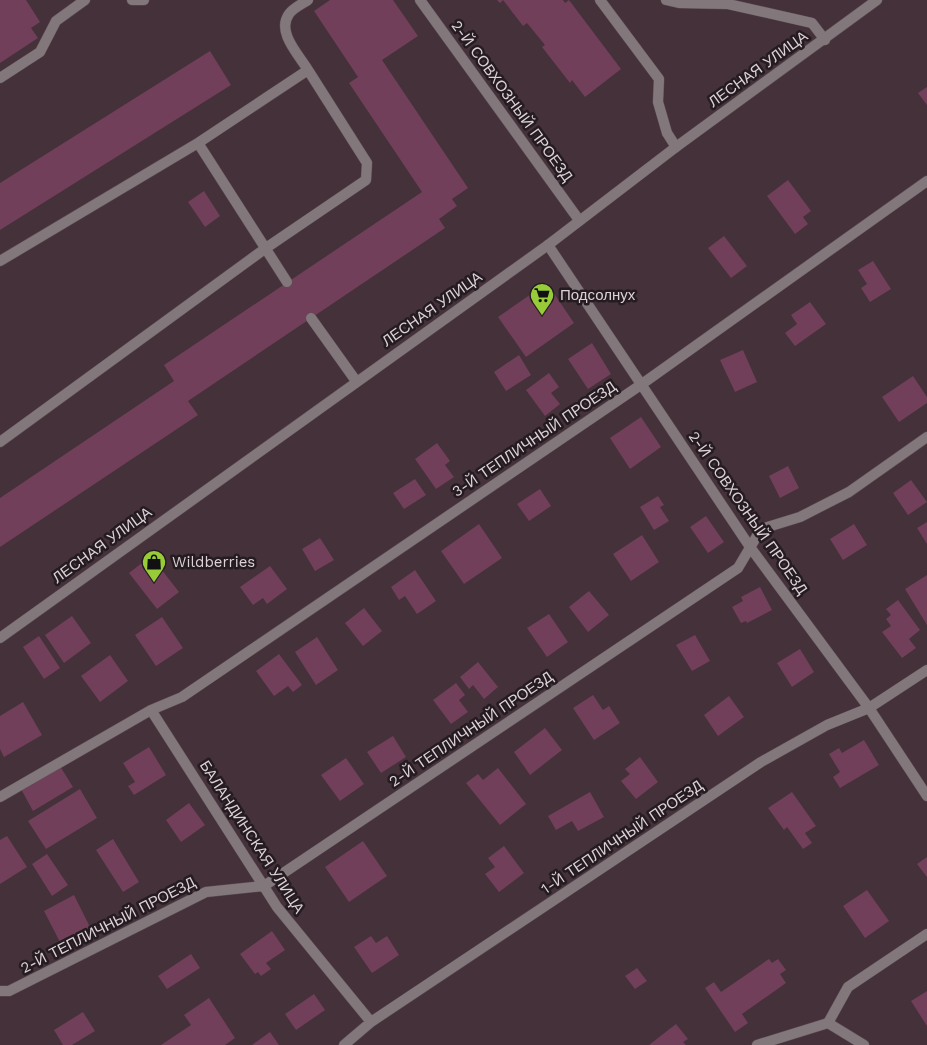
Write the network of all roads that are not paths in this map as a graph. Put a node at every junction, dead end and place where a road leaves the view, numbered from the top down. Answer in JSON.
{"nodes":[{"id":1,"x":85,"y":0,"type":"edge"},
{"id":2,"x":132,"y":0,"type":"edge"},
{"id":3,"x":144,"y":0,"type":"edge"},
{"id":4,"x":308,"y":0,"type":"edge"},
{"id":5,"x":420,"y":0,"type":"edge"},
{"id":6,"x":600,"y":0,"type":"edge"},
{"id":7,"x":666,"y":0,"type":"edge"},
{"id":8,"x":877,"y":0,"type":"edge"},
{"id":9,"x":825,"y":40,"type":"junction"},
{"id":10,"x":308,"y":70,"type":"junction"},
{"id":11,"x":0,"y":78,"type":"edge"},
{"id":12,"x":198,"y":143,"type":"junction"},
{"id":13,"x":676,"y":147,"type":"junction"},
{"id":14,"x":927,"y":181,"type":"edge"},
{"id":15,"x":580,"y":220,"type":"junction"},
{"id":16,"x":548,"y":245,"type":"junction"},
{"id":17,"x":266,"y":248,"type":"junction"},
{"id":18,"x":0,"y":261,"type":"edge"},
{"id":19,"x":287,"y":282,"type":"dead end"},
{"id":20,"x":311,"y":318,"type":"dead end"},
{"id":21,"x":356,"y":381,"type":"junction"},
{"id":22,"x":642,"y":384,"type":"junction"},
{"id":23,"x":927,"y":437,"type":"edge"},
{"id":24,"x":0,"y":442,"type":"edge"},
{"id":25,"x":750,"y":547,"type":"junction"},
{"id":26,"x":0,"y":638,"type":"edge"},
{"id":27,"x":927,"y":670,"type":"edge"},
{"id":28,"x":869,"y":708,"type":"junction"},
{"id":29,"x":151,"y":710,"type":"junction"},
{"id":30,"x":927,"y":796,"type":"edge"},
{"id":31,"x":0,"y":797,"type":"edge"},
{"id":32,"x":264,"y":886,"type":"junction"},
{"id":33,"x":927,"y":934,"type":"edge"},
{"id":34,"x":0,"y":991,"type":"edge"},
{"id":35,"x":371,"y":1022,"type":"junction"},
{"id":36,"x":828,"y":1023,"type":"junction"},
{"id":37,"x":344,"y":1045,"type":"edge"},
{"id":38,"x":757,"y":1045,"type":"edge"},
{"id":39,"x":864,"y":1045,"type":"edge"}],
"edges":[{"from":1,"to":11,"type":"street"},
{"from":2,"to":3,"type":"street"},
{"from":4,"to":10,"type":"street"},
{"from":5,"to":15,"type":"street","name":"2-Й СОВХОЗНЫЙ ПРОЕЗД"},
{"from":6,"to":13,"type":"street"},
{"from":7,"to":9,"type":"street"},
{"from":8,"to":9,"type":"street","name":"ЛЕСНАЯ УЛИЦА"},
{"from":9,"to":13,"type":"street","name":"ЛЕСНАЯ УЛИЦА"},
{"from":10,"to":12,"type":"street"},
{"from":10,"to":17,"type":"street"},
{"from":12,"to":17,"type":"street"},
{"from":12,"to":18,"type":"street"},
{"from":13,"to":15,"type":"street","name":"ЛЕСНАЯ УЛИЦА"},
{"from":14,"to":22,"type":"street","name":"3-Й ТЕПЛИЧНЫЙ ПРОЕЗД"},
{"from":15,"to":16,"type":"street","name":"ЛЕСНАЯ УЛИЦА"},
{"from":16,"to":21,"type":"street","name":"ЛЕСНАЯ УЛИЦА"},
{"from":16,"to":22,"type":"street","name":"2-Й СОВХОЗНЫЙ ПРОЕЗД"},
{"from":17,"to":19,"type":"street"},
{"from":17,"to":24,"type":"street"},
{"from":20,"to":21,"type":"street"},
{"from":21,"to":26,"type":"street","name":"ЛЕСНАЯ УЛИЦА"},
{"from":22,"to":25,"type":"street","name":"2-Й СОВХОЗНЫЙ ПРОЕЗД"},
{"from":22,"to":29,"type":"street","name":"3-Й ТЕПЛИЧНЫЙ ПРОЕЗД"},
{"from":23,"to":25,"type":"street","name":"2-Й ТЕПЛИЧНЫЙ ПРОЕЗД"},
{"from":25,"to":28,"type":"street","name":"2-Й СОВХОЗНЫЙ ПРОЕЗД"},
{"from":25,"to":32,"type":"street","name":"2-Й ТЕПЛИЧНЫЙ ПРОЕЗД"},
{"from":27,"to":28,"type":"street","name":"1-Й ТЕПЛИЧНЫЙ ПРОЕЗД"},
{"from":28,"to":30,"type":"street","name":"2-Й СОВХОЗНЫЙ ПРОЕЗД"},
{"from":28,"to":35,"type":"street","name":"1-Й ТЕПЛИЧНЫЙ ПРОЕЗД"},
{"from":29,"to":31,"type":"street","name":"3-Й ТЕПЛИЧНЫЙ ПРОЕЗД"},
{"from":29,"to":32,"type":"street","name":"БАЛАНДИНСКАЯ УЛИЦА"},
{"from":32,"to":34,"type":"street","name":"2-Й ТЕПЛИЧНЫЙ ПРОЕЗД"},
{"from":32,"to":35,"type":"street","name":"БАЛАНДИНСКАЯ УЛИЦА"},
{"from":33,"to":36,"type":"street"},
{"from":35,"to":37,"type":"street","name":"1-Й ТЕПЛИЧНЫЙ ПРОЕЗД"},
{"from":36,"to":38,"type":"street"},
{"from":36,"to":39,"type":"street"}]}
